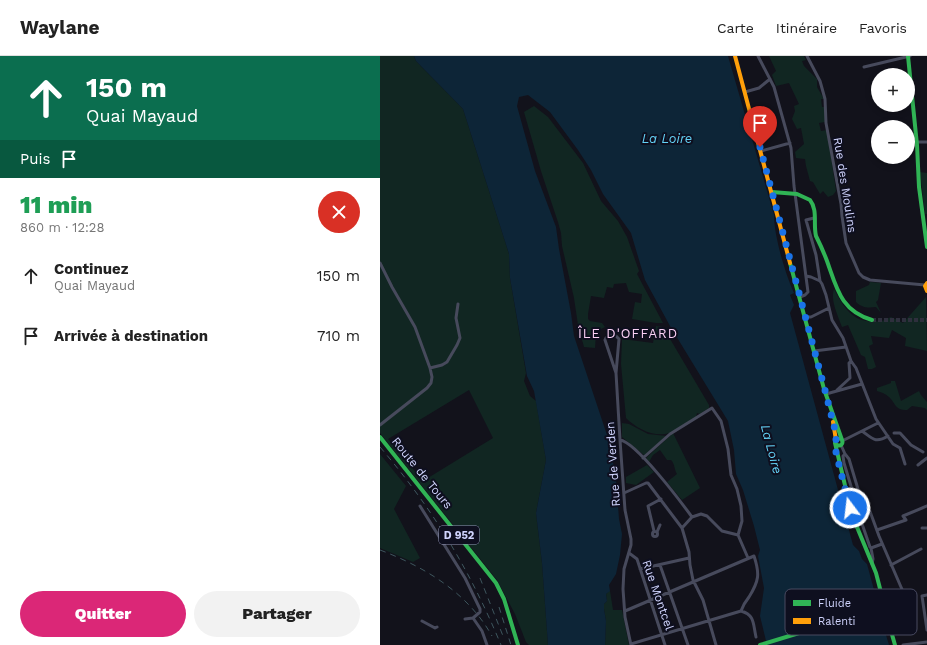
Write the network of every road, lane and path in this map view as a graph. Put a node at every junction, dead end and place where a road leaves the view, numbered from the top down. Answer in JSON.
{"nodes":[{"id":1,"x":736,"y":56,"type":"edge"},
{"id":2,"x":758,"y":56,"type":"edge"},
{"id":3,"x":807,"y":56,"type":"edge"},
{"id":4,"x":909,"y":56,"type":"edge"},
{"id":5,"x":864,"y":67,"type":"dead end"},
{"id":6,"x":770,"y":79,"type":"junction"},
{"id":7,"x":745,"y":92,"type":"junction"},
{"id":8,"x":916,"y":142,"type":"junction"},
{"id":9,"x":927,"y":142,"type":"edge"},
{"id":10,"x":790,"y":143,"type":"junction"},
{"id":11,"x":761,"y":151,"type":"junction"},
{"id":12,"x":772,"y":192,"type":"junction"},
{"id":13,"x":795,"y":194,"type":"junction"},
{"id":14,"x":925,"y":216,"type":"edge"},
{"id":15,"x":814,"y":218,"type":"junction"},
{"id":16,"x":927,"y":247,"type":"edge"},
{"id":17,"x":380,"y":263,"type":"edge"},
{"id":18,"x":806,"y":276,"type":"junction"},
{"id":19,"x":820,"y":281,"type":"junction"},
{"id":20,"x":926,"y":284,"type":"edge"},
{"id":21,"x":927,"y":291,"type":"edge"},
{"id":22,"x":800,"y":297,"type":"junction"},
{"id":23,"x":458,"y":304,"type":"dead end"},
{"id":24,"x":829,"y":308,"type":"junction"},
{"id":25,"x":806,"y":317,"type":"junction"},
{"id":26,"x":872,"y":320,"type":"tunnel mouth"},
{"id":27,"x":846,"y":347,"type":"junction"},
{"id":28,"x":814,"y":351,"type":"junction"},
{"id":29,"x":851,"y":361,"type":"junction"},
{"id":30,"x":430,"y":368,"type":"junction"},
{"id":31,"x":616,"y":373,"type":"junction"},
{"id":32,"x":862,"y":384,"type":"junction"},
{"id":33,"x":836,"y":391,"type":"junction"},
{"id":34,"x":826,"y":394,"type":"junction"},
{"id":35,"x":878,"y":423,"type":"junction"},
{"id":36,"x":380,"y":425,"type":"edge"},
{"id":37,"x":862,"y":431,"type":"junction"},
{"id":38,"x":894,"y":433,"type":"dead end"},
{"id":39,"x":889,"y":436,"type":"junction"},
{"id":40,"x":380,"y":437,"type":"edge"},
{"id":41,"x":620,"y":440,"type":"junction"},
{"id":42,"x":839,"y":443,"type":"junction"},
{"id":43,"x":845,"y":454,"type":"junction"},
{"id":44,"x":926,"y":456,"type":"edge"},
{"id":45,"x":644,"y":458,"type":"junction"},
{"id":46,"x":905,"y":464,"type":"dead end"},
{"id":47,"x":918,"y":465,"type":"dead end"},
{"id":48,"x":624,"y":493,"type":"junction"},
{"id":49,"x":661,"y":499,"type":"junction"},
{"id":50,"x":420,"y":506,"type":"dead end"},
{"id":51,"x":927,"y":506,"type":"edge"},
{"id":52,"x":862,"y":508,"type":"junction"},
{"id":53,"x":692,"y":517,"type":"junction"},
{"id":54,"x":660,"y":525,"type":"dead end"},
{"id":55,"x":682,"y":528,"type":"junction"},
{"id":56,"x":922,"y":528,"type":"dead end"},
{"id":57,"x":927,"y":528,"type":"edge"},
{"id":58,"x":877,"y":530,"type":"junction"},
{"id":59,"x":738,"y":535,"type":"junction"},
{"id":60,"x":882,"y":544,"type":"junction"},
{"id":61,"x":871,"y":548,"type":"junction"},
{"id":62,"x":921,"y":549,"type":"dead end"},
{"id":63,"x":629,"y":553,"type":"junction"},
{"id":64,"x":689,"y":558,"type":"junction"},
{"id":65,"x":748,"y":558,"type":"junction"},
{"id":66,"x":660,"y":564,"type":"junction"},
{"id":67,"x":872,"y":564,"type":"junction"},
{"id":68,"x":891,"y":565,"type":"junction"},
{"id":69,"x":640,"y":569,"type":"junction"},
{"id":70,"x":694,"y":582,"type":"junction"},
{"id":71,"x":879,"y":589,"type":"edge"},
{"id":72,"x":902,"y":589,"type":"edge"},
{"id":73,"x":670,"y":592,"type":"junction"},
{"id":74,"x":927,"y":594,"type":"edge"},
{"id":75,"x":650,"y":600,"type":"junction"},
{"id":76,"x":624,"y":610,"type":"junction"},
{"id":77,"x":741,"y":611,"type":"junction"},
{"id":78,"x":473,"y":618,"type":"junction"},
{"id":79,"x":465,"y":619,"type":"dead end"},
{"id":80,"x":422,"y":621,"type":"dead end"},
{"id":81,"x":709,"y":622,"type":"junction"},
{"id":82,"x":437,"y":627,"type":"dead end"},
{"id":83,"x":683,"y":629,"type":"junction"},
{"id":84,"x":927,"y":630,"type":"edge"},
{"id":85,"x":792,"y":635,"type":"edge"},
{"id":86,"x":891,"y":635,"type":"edge"},
{"id":87,"x":662,"y":636,"type":"junction"},
{"id":88,"x":756,"y":637,"type":"dead end"},
{"id":89,"x":927,"y":642,"type":"edge"},
{"id":90,"x":762,"y":644,"type":"edge"},
{"id":91,"x":487,"y":645,"type":"edge"},
{"id":92,"x":518,"y":645,"type":"edge"},
{"id":93,"x":631,"y":645,"type":"edge"},
{"id":94,"x":665,"y":645,"type":"edge"},
{"id":95,"x":688,"y":645,"type":"edge"},
{"id":96,"x":716,"y":645,"type":"edge"},
{"id":97,"x":895,"y":645,"type":"edge"},
{"id":98,"x":903,"y":645,"type":"edge"}],
"edges":[{"from":1,"to":7,"type":"main road"},
{"from":2,"to":6,"type":"street"},
{"from":3,"to":20,"type":"street","name":"Rue des Moulins"},
{"from":4,"to":5,"type":"street"},
{"from":4,"to":8,"type":"main road"},
{"from":6,"to":7,"type":"street"},
{"from":6,"to":10,"type":"street"},
{"from":7,"to":11,"type":"main road"},
{"from":8,"to":9,"type":"street"},
{"from":8,"to":14,"type":"main road"},
{"from":10,"to":11,"type":"street"},
{"from":10,"to":13,"type":"street"},
{"from":11,"to":12,"type":"main road"},
{"from":12,"to":13,"type":"main road"},
{"from":12,"to":22,"type":"main road"},
{"from":13,"to":15,"type":"main road"},
{"from":13,"to":18,"type":"street"},
{"from":14,"to":16,"type":"main road"},
{"from":15,"to":19,"type":"street"},
{"from":15,"to":26,"type":"main road"},
{"from":17,"to":30,"type":"street"},
{"from":18,"to":19,"type":"street"},
{"from":18,"to":22,"type":"street"},
{"from":19,"to":24,"type":"street"},
{"from":20,"to":21,"type":"main road"},
{"from":22,"to":25,"type":"main road"},
{"from":23,"to":30,"type":"street"},
{"from":24,"to":25,"type":"street"},
{"from":24,"to":27,"type":"street"},
{"from":25,"to":28,"type":"main road"},
{"from":27,"to":28,"type":"street"},
{"from":27,"to":29,"type":"street"},
{"from":28,"to":34,"type":"main road"},
{"from":29,"to":32,"type":"street"},
{"from":29,"to":33,"type":"street"},
{"from":30,"to":36,"type":"street"},
{"from":31,"to":31,"type":"street"},
{"from":31,"to":41,"type":"street","name":"Rue de Verden"},
{"from":32,"to":33,"type":"street"},
{"from":32,"to":35,"type":"street"},
{"from":33,"to":34,"type":"street"},
{"from":34,"to":42,"type":"main road"},
{"from":34,"to":42,"type":"main road"},
{"from":35,"to":37,"type":"street"},
{"from":35,"to":39,"type":"street"},
{"from":37,"to":39,"type":"street"},
{"from":37,"to":42,"type":"street"},
{"from":38,"to":44,"type":"street"},
{"from":39,"to":46,"type":"street"},
{"from":40,"to":92,"type":"main road","name":"Route de Tours","number":"D 952"},
{"from":41,"to":45,"type":"street"},
{"from":41,"to":48,"type":"street","name":"Rue de Verden"},
{"from":42,"to":43,"type":"street"},
{"from":42,"to":67,"type":"main road"},
{"from":43,"to":52,"type":"street"},
{"from":43,"to":52,"type":"street"},
{"from":44,"to":47,"type":"street"},
{"from":45,"to":53,"type":"street"},
{"from":45,"to":59,"type":"street"},
{"from":48,"to":49,"type":"street"},
{"from":48,"to":63,"type":"street","name":"Rue de Verden"},
{"from":49,"to":54,"type":"street"},
{"from":49,"to":55,"type":"street"},
{"from":50,"to":78,"type":"street"},
{"from":51,"to":58,"type":"street"},
{"from":52,"to":58,"type":"street"},
{"from":52,"to":61,"type":"street"},
{"from":53,"to":55,"type":"street"},
{"from":53,"to":59,"type":"street"},
{"from":55,"to":64,"type":"street"},
{"from":56,"to":57,"type":"street"},
{"from":58,"to":60,"type":"street"},
{"from":59,"to":65,"type":"street"},
{"from":60,"to":61,"type":"street"},
{"from":60,"to":68,"type":"street"},
{"from":61,"to":67,"type":"street"},
{"from":62,"to":68,"type":"street"},
{"from":63,"to":69,"type":"street","name":"Rue Montcel"},
{"from":63,"to":76,"type":"street","name":"Rue de Verden"},
{"from":64,"to":66,"type":"street"},
{"from":64,"to":70,"type":"street"},
{"from":65,"to":70,"type":"street"},
{"from":65,"to":77,"type":"street"},
{"from":66,"to":69,"type":"street"},
{"from":66,"to":73,"type":"street"},
{"from":67,"to":71,"type":"main road"},
{"from":68,"to":72,"type":"street"},
{"from":69,"to":75,"type":"street","name":"Rue Montcel"},
{"from":70,"to":73,"type":"street"},
{"from":70,"to":81,"type":"street"},
{"from":73,"to":75,"type":"street"},
{"from":73,"to":83,"type":"street"},
{"from":74,"to":84,"type":"street"},
{"from":75,"to":76,"type":"street"},
{"from":75,"to":87,"type":"street","name":"Rue Montcel"},
{"from":76,"to":93,"type":"street","name":"Rue de Verden"},
{"from":77,"to":81,"type":"street"},
{"from":77,"to":88,"type":"street"},
{"from":78,"to":79,"type":"street"},
{"from":78,"to":91,"type":"street"},
{"from":80,"to":82,"type":"street"},
{"from":81,"to":83,"type":"street"},
{"from":81,"to":96,"type":"street"},
{"from":83,"to":87,"type":"street"},
{"from":83,"to":95,"type":"street"},
{"from":85,"to":90,"type":"main road"},
{"from":86,"to":97,"type":"main road"},
{"from":87,"to":93,"type":"street"},
{"from":87,"to":94,"type":"street","name":"Rue Montcel"},
{"from":89,"to":98,"type":"street"}]}
